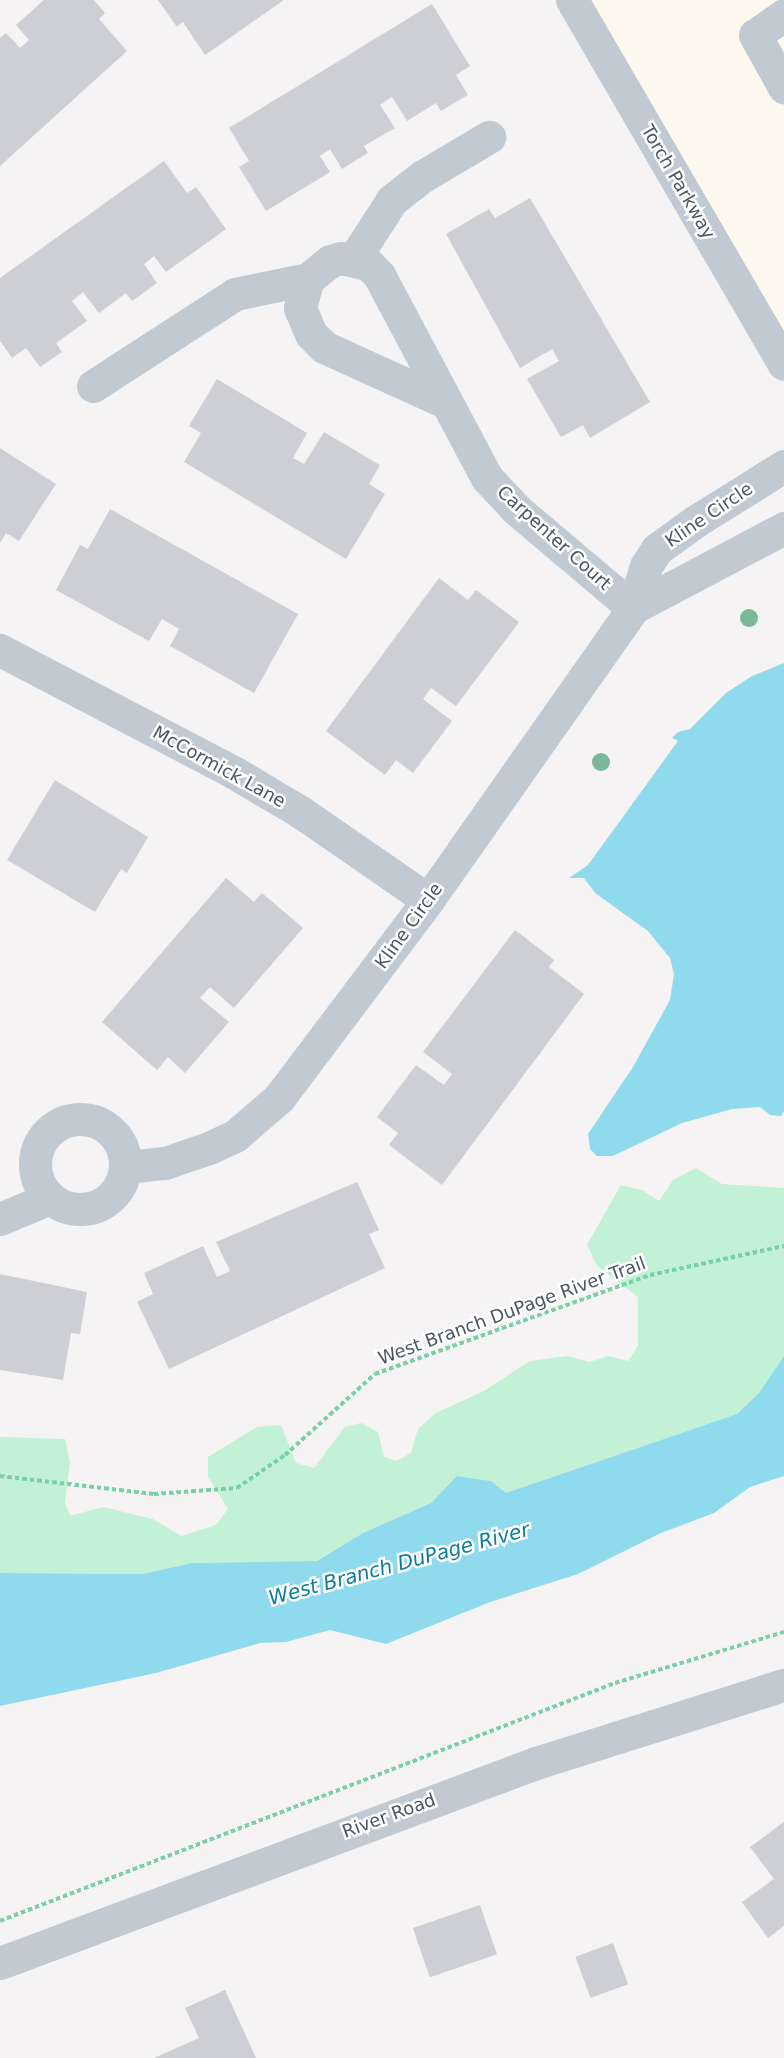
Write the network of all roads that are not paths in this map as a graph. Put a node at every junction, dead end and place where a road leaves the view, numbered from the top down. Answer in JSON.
{"nodes":[{"id":1,"x":572,"y":0,"type":"edge"},
{"id":2,"x":784,"y":15,"type":"edge"},
{"id":3,"x":784,"y":87,"type":"edge"},
{"id":4,"x":489,"y":137,"type":"dead end"},
{"id":5,"x":354,"y":259,"type":"junction"},
{"id":6,"x":308,"y":279,"type":"junction"},
{"id":7,"x":784,"y":364,"type":"edge"},
{"id":8,"x":93,"y":386,"type":"dead end"},
{"id":9,"x":445,"y":402,"type":"junction"},
{"id":10,"x":784,"y":466,"type":"edge"},
{"id":11,"x":784,"y":528,"type":"edge"},
{"id":12,"x":633,"y":608,"type":"junction"},
{"id":13,"x":0,"y":650,"type":"edge"},
{"id":14,"x":428,"y":900,"type":"junction"},
{"id":15,"x":126,"y":1167,"type":"junction"},
{"id":16,"x":51,"y":1198,"type":"junction"},
{"id":17,"x":0,"y":1219,"type":"edge"},
{"id":18,"x":784,"y":1685,"type":"edge"},
{"id":19,"x":0,"y":1963,"type":"edge"}],
"edges":[{"from":1,"to":7,"type":"street","name":"Torch Parkway"},
{"from":2,"to":3,"type":"street"},
{"from":4,"to":5,"type":"street"},
{"from":5,"to":6,"type":"street"},
{"from":5,"to":9,"type":"street","name":"Carpenter Court"},
{"from":6,"to":8,"type":"street"},
{"from":6,"to":9,"type":"street"},
{"from":9,"to":12,"type":"street","name":"Carpenter Court"},
{"from":10,"to":12,"type":"street","name":"Kline Circle"},
{"from":11,"to":12,"type":"street","name":"Kline Circle"},
{"from":12,"to":14,"type":"street","name":"Kline Circle"},
{"from":13,"to":14,"type":"street","name":"McCormick Lane"},
{"from":14,"to":15,"type":"street","name":"Kline Circle"},
{"from":15,"to":16,"type":"street"},
{"from":15,"to":16,"type":"street"},
{"from":16,"to":17,"type":"street"},
{"from":18,"to":19,"type":"street","name":"River Road"}]}
